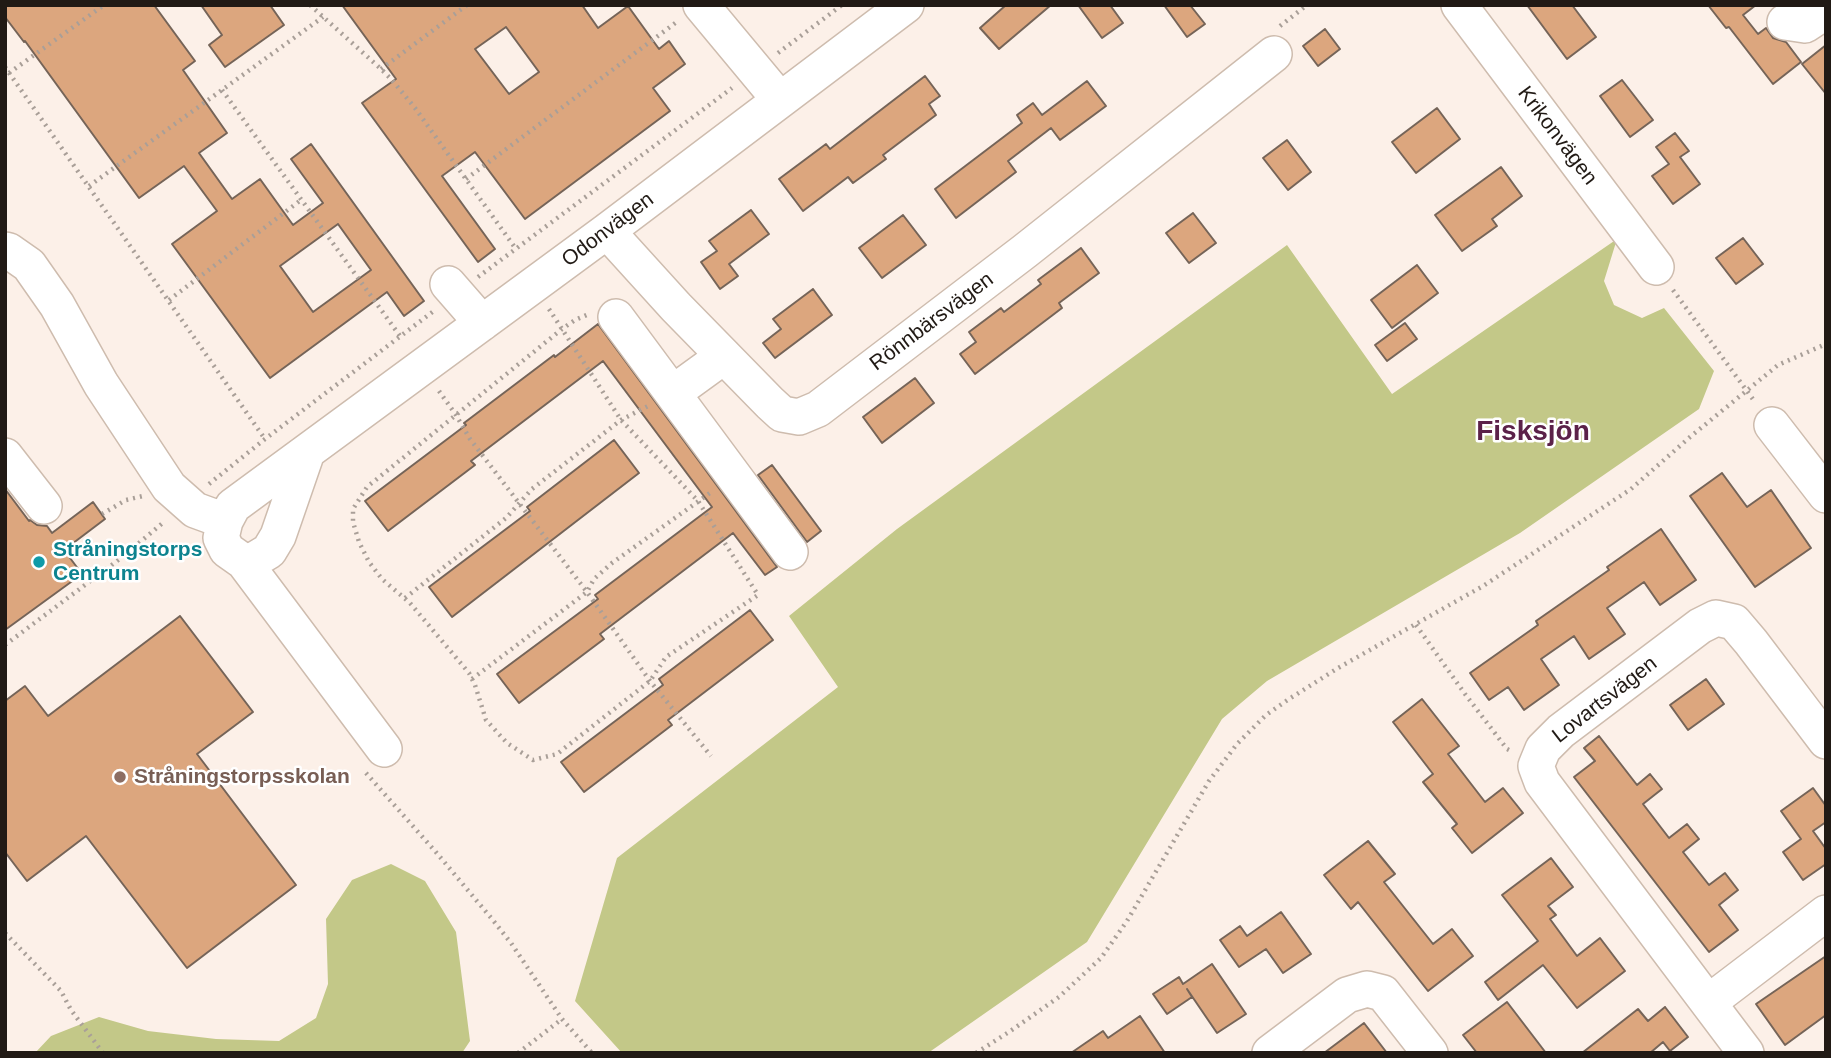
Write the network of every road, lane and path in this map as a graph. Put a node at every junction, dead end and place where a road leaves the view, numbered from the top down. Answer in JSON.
{"nodes":[{"id":1,"x":104,"y":5,"type":"edge"},
{"id":2,"x":310,"y":5,"type":"edge"},
{"id":3,"x":467,"y":5,"type":"edge"},
{"id":4,"x":842,"y":5,"type":"edge"},
{"id":5,"x":906,"y":5,"type":"edge"},
{"id":6,"x":1459,"y":5,"type":"edge"},
{"id":7,"x":695,"y":9,"type":"edge"},
{"id":8,"x":1826,"y":11,"type":"edge"},
{"id":9,"x":323,"y":17,"type":"junction"},
{"id":10,"x":1785,"y":22,"type":"dead end"},
{"id":11,"x":1274,"y":54,"type":"dead end"},
{"id":12,"x":5,"y":67,"type":"edge"},
{"id":13,"x":381,"y":69,"type":"junction"},
{"id":14,"x":755,"y":71,"type":"junction"},
{"id":15,"x":9,"y":73,"type":"junction"},
{"id":16,"x":222,"y":90,"type":"junction"},
{"id":17,"x":780,"y":100,"type":"junction"},
{"id":18,"x":466,"y":179,"type":"junction"},
{"id":19,"x":89,"y":186,"type":"junction"},
{"id":20,"x":302,"y":200,"type":"junction"},
{"id":21,"x":607,"y":231,"type":"junction"},
{"id":22,"x":516,"y":249,"type":"junction"},
{"id":23,"x":5,"y":250,"type":"edge"},
{"id":24,"x":1656,"y":267,"type":"joint"},
{"id":25,"x":534,"y":285,"type":"junction"},
{"id":26,"x":453,"y":289,"type":"junction"},
{"id":27,"x":169,"y":300,"type":"junction"},
{"id":28,"x":617,"y":317,"type":"dead end"},
{"id":29,"x":482,"y":323,"type":"junction"},
{"id":30,"x":562,"y":329,"type":"junction"},
{"id":31,"x":400,"y":336,"type":"junction"},
{"id":32,"x":1826,"y":344,"type":"edge"},
{"id":33,"x":724,"y":356,"type":"junction"},
{"id":34,"x":422,"y":368,"type":"junction"},
{"id":35,"x":1746,"y":390,"type":"junction"},
{"id":36,"x":673,"y":393,"type":"junction"},
{"id":37,"x":456,"y":415,"type":"junction"},
{"id":38,"x":621,"y":420,"type":"junction"},
{"id":39,"x":1772,"y":425,"type":"joint"},
{"id":40,"x":265,"y":439,"type":"junction"},
{"id":41,"x":307,"y":452,"type":"junction"},
{"id":42,"x":5,"y":456,"type":"edge"},
{"id":43,"x":734,"y":475,"type":"junction"},
{"id":44,"x":1826,"y":495,"type":"edge"},
{"id":45,"x":151,"y":499,"type":"dead end"},
{"id":46,"x":698,"y":501,"type":"junction"},
{"id":47,"x":187,"y":502,"type":"junction"},
{"id":48,"x":519,"y":504,"type":"junction"},
{"id":49,"x":44,"y":506,"type":"dead end"},
{"id":50,"x":103,"y":514,"type":"dead end"},
{"id":51,"x":225,"y":522,"type":"junction"},
{"id":52,"x":790,"y":552,"type":"dead end"},
{"id":53,"x":244,"y":562,"type":"junction"},
{"id":54,"x":587,"y":593,"type":"junction"},
{"id":55,"x":405,"y":598,"type":"junction"},
{"id":56,"x":1416,"y":625,"type":"junction"},
{"id":57,"x":5,"y":645,"type":"edge"},
{"id":58,"x":472,"y":679,"type":"junction"},
{"id":59,"x":650,"y":681,"type":"junction"},
{"id":60,"x":1826,"y":741,"type":"edge"},
{"id":61,"x":711,"y":756,"type":"dead end"},
{"id":62,"x":373,"y":759,"type":"joint"},
{"id":63,"x":1536,"y":766,"type":"junction"},
{"id":64,"x":1826,"y":913,"type":"edge"},
{"id":65,"x":5,"y":933,"type":"edge"},
{"id":66,"x":1709,"y":1002,"type":"junction"},
{"id":67,"x":562,"y":1018,"type":"junction"},
{"id":68,"x":103,"y":1053,"type":"edge"},
{"id":69,"x":518,"y":1053,"type":"edge"},
{"id":70,"x":592,"y":1053,"type":"edge"},
{"id":71,"x":976,"y":1053,"type":"edge"},
{"id":72,"x":1270,"y":1053,"type":"edge"},
{"id":73,"x":1430,"y":1053,"type":"edge"},
{"id":74,"x":1746,"y":1053,"type":"edge"}],
"edges":[{"from":1,"to":15,"type":"path"},
{"from":2,"to":9,"type":"path"},
{"from":3,"to":13,"type":"path"},
{"from":4,"to":14,"type":"path"},
{"from":5,"to":17,"type":"street","name":"Odonvägen"},
{"from":6,"to":24,"type":"street","name":"Krikonvägen"},
{"from":7,"to":14,"type":"street"},
{"from":7,"to":18,"type":"path"},
{"from":8,"to":10,"type":"street"},
{"from":9,"to":13,"type":"path"},
{"from":9,"to":16,"type":"path"},
{"from":11,"to":33,"type":"street","name":"Rönnbärsvägen"},
{"from":12,"to":15,"type":"path"},
{"from":13,"to":18,"type":"path"},
{"from":14,"to":17,"type":"street"},
{"from":14,"to":22,"type":"path"},
{"from":15,"to":19,"type":"path"},
{"from":16,"to":19,"type":"path"},
{"from":16,"to":20,"type":"path"},
{"from":17,"to":21,"type":"street","name":"Odonvägen"},
{"from":18,"to":22,"type":"path"},
{"from":19,"to":27,"type":"path"},
{"from":20,"to":27,"type":"path"},
{"from":20,"to":31,"type":"path"},
{"from":21,"to":25,"type":"street","name":"Odonvägen"},
{"from":21,"to":33,"type":"street","name":"Rönnbärsvägen"},
{"from":22,"to":26,"type":"path"},
{"from":23,"to":47,"type":"street"},
{"from":24,"to":35,"type":"path"},
{"from":25,"to":29,"type":"street","name":"Odonvägen"},
{"from":25,"to":30,"type":"path"},
{"from":26,"to":29,"type":"street"},
{"from":26,"to":31,"type":"path"},
{"from":27,"to":40,"type":"path"},
{"from":28,"to":36,"type":"street"},
{"from":29,"to":34,"type":"street","name":"Odonvägen"},
{"from":30,"to":37,"type":"path"},
{"from":30,"to":38,"type":"path"},
{"from":31,"to":40,"type":"path"},
{"from":32,"to":35,"type":"path"},
{"from":33,"to":36,"type":"street"},
{"from":34,"to":37,"type":"path"},
{"from":34,"to":41,"type":"street","name":"Odonvägen"},
{"from":35,"to":39,"type":"path"},
{"from":35,"to":56,"type":"path"},
{"from":36,"to":38,"type":"path"},
{"from":36,"to":43,"type":"street"},
{"from":37,"to":48,"type":"path"},
{"from":37,"to":55,"type":"path"},
{"from":38,"to":46,"type":"path"},
{"from":38,"to":48,"type":"path"},
{"from":39,"to":44,"type":"street"},
{"from":40,"to":47,"type":"path"},
{"from":41,"to":51,"type":"street","name":"Odonvägen"},
{"from":41,"to":53,"type":"street"},
{"from":42,"to":49,"type":"street"},
{"from":43,"to":46,"type":"path"},
{"from":43,"to":52,"type":"street"},
{"from":45,"to":50,"type":"path"},
{"from":46,"to":54,"type":"path"},
{"from":46,"to":59,"type":"path"},
{"from":47,"to":51,"type":"street"},
{"from":47,"to":57,"type":"path"},
{"from":48,"to":54,"type":"path"},
{"from":48,"to":55,"type":"path"},
{"from":51,"to":53,"type":"street"},
{"from":53,"to":62,"type":"street"},
{"from":54,"to":58,"type":"path"},
{"from":54,"to":59,"type":"path"},
{"from":55,"to":58,"type":"path"},
{"from":56,"to":63,"type":"path"},
{"from":56,"to":71,"type":"path"},
{"from":58,"to":59,"type":"path"},
{"from":59,"to":61,"type":"path"},
{"from":60,"to":63,"type":"street","name":"Lovartsvägen"},
{"from":62,"to":67,"type":"path"},
{"from":63,"to":66,"type":"street"},
{"from":64,"to":66,"type":"street"},
{"from":65,"to":68,"type":"path"},
{"from":66,"to":74,"type":"street"},
{"from":67,"to":69,"type":"path"},
{"from":67,"to":70,"type":"path"},
{"from":72,"to":73,"type":"street"}]}
